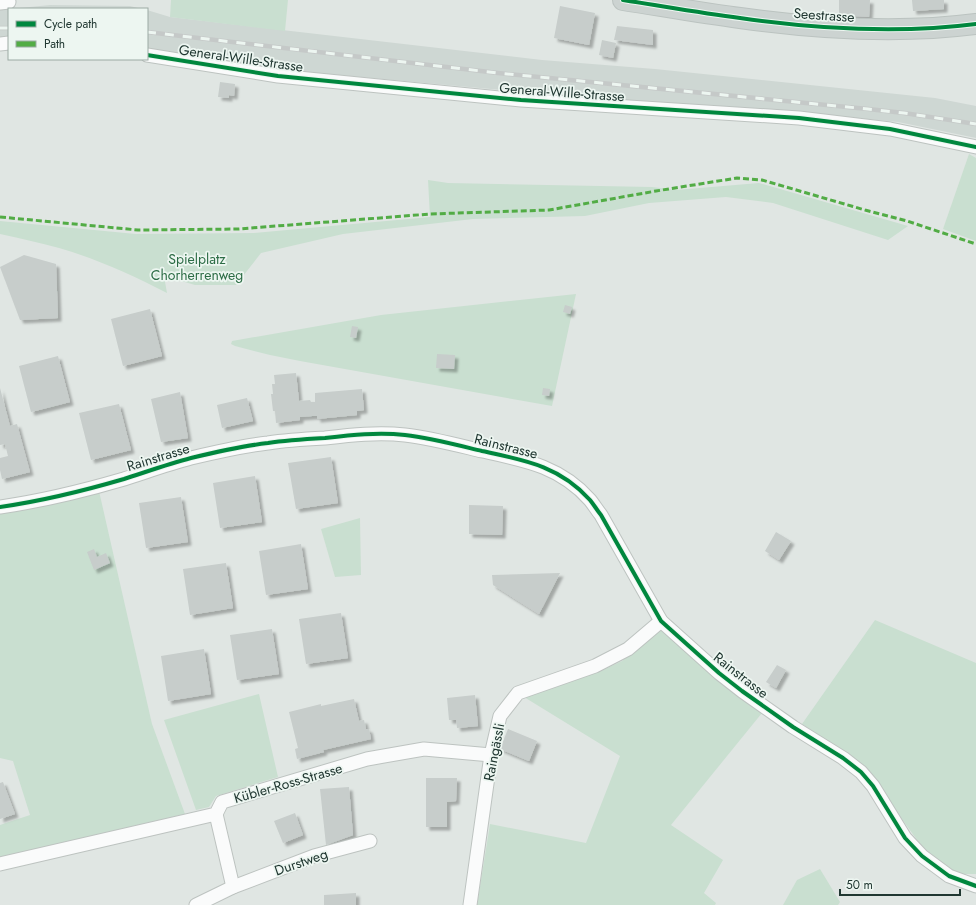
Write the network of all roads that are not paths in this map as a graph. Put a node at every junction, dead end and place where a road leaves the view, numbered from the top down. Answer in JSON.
{"nodes":[{"id":1,"x":624,"y":0,"type":"edge"},
{"id":2,"x":976,"y":24,"type":"edge"},
{"id":3,"x":148,"y":55,"type":"edge"},
{"id":4,"x":976,"y":146,"type":"edge"},
{"id":5,"x":0,"y":507,"type":"edge"},
{"id":6,"x":661,"y":621,"type":"junction"},
{"id":7,"x":491,"y":755,"type":"junction"},
{"id":8,"x":216,"y":814,"type":"junction"},
{"id":9,"x":370,"y":841,"type":"dead end"},
{"id":10,"x":0,"y":864,"type":"edge"},
{"id":11,"x":976,"y":886,"type":"edge"},
{"id":12,"x":234,"y":887,"type":"junction"},
{"id":13,"x":196,"y":905,"type":"edge"},
{"id":14,"x":470,"y":905,"type":"edge"}],
"edges":[{"from":1,"to":2,"type":"main road","name":"Seestrasse"},
{"from":3,"to":4,"type":"street","name":"General-Wille-Strasse"},
{"from":5,"to":6,"type":"street","name":"Rainstrasse"},
{"from":6,"to":7,"type":"street","name":"Raingässli"},
{"from":6,"to":11,"type":"street","name":"Rainstrasse"},
{"from":7,"to":8,"type":"street","name":"Kübler-Ross-Strasse"},
{"from":7,"to":14,"type":"street","name":"Raingässli"},
{"from":8,"to":10,"type":"street"},
{"from":8,"to":12,"type":"street"},
{"from":9,"to":12,"type":"street","name":"Durstweg"},
{"from":12,"to":13,"type":"street","name":"Durstweg"}]}
